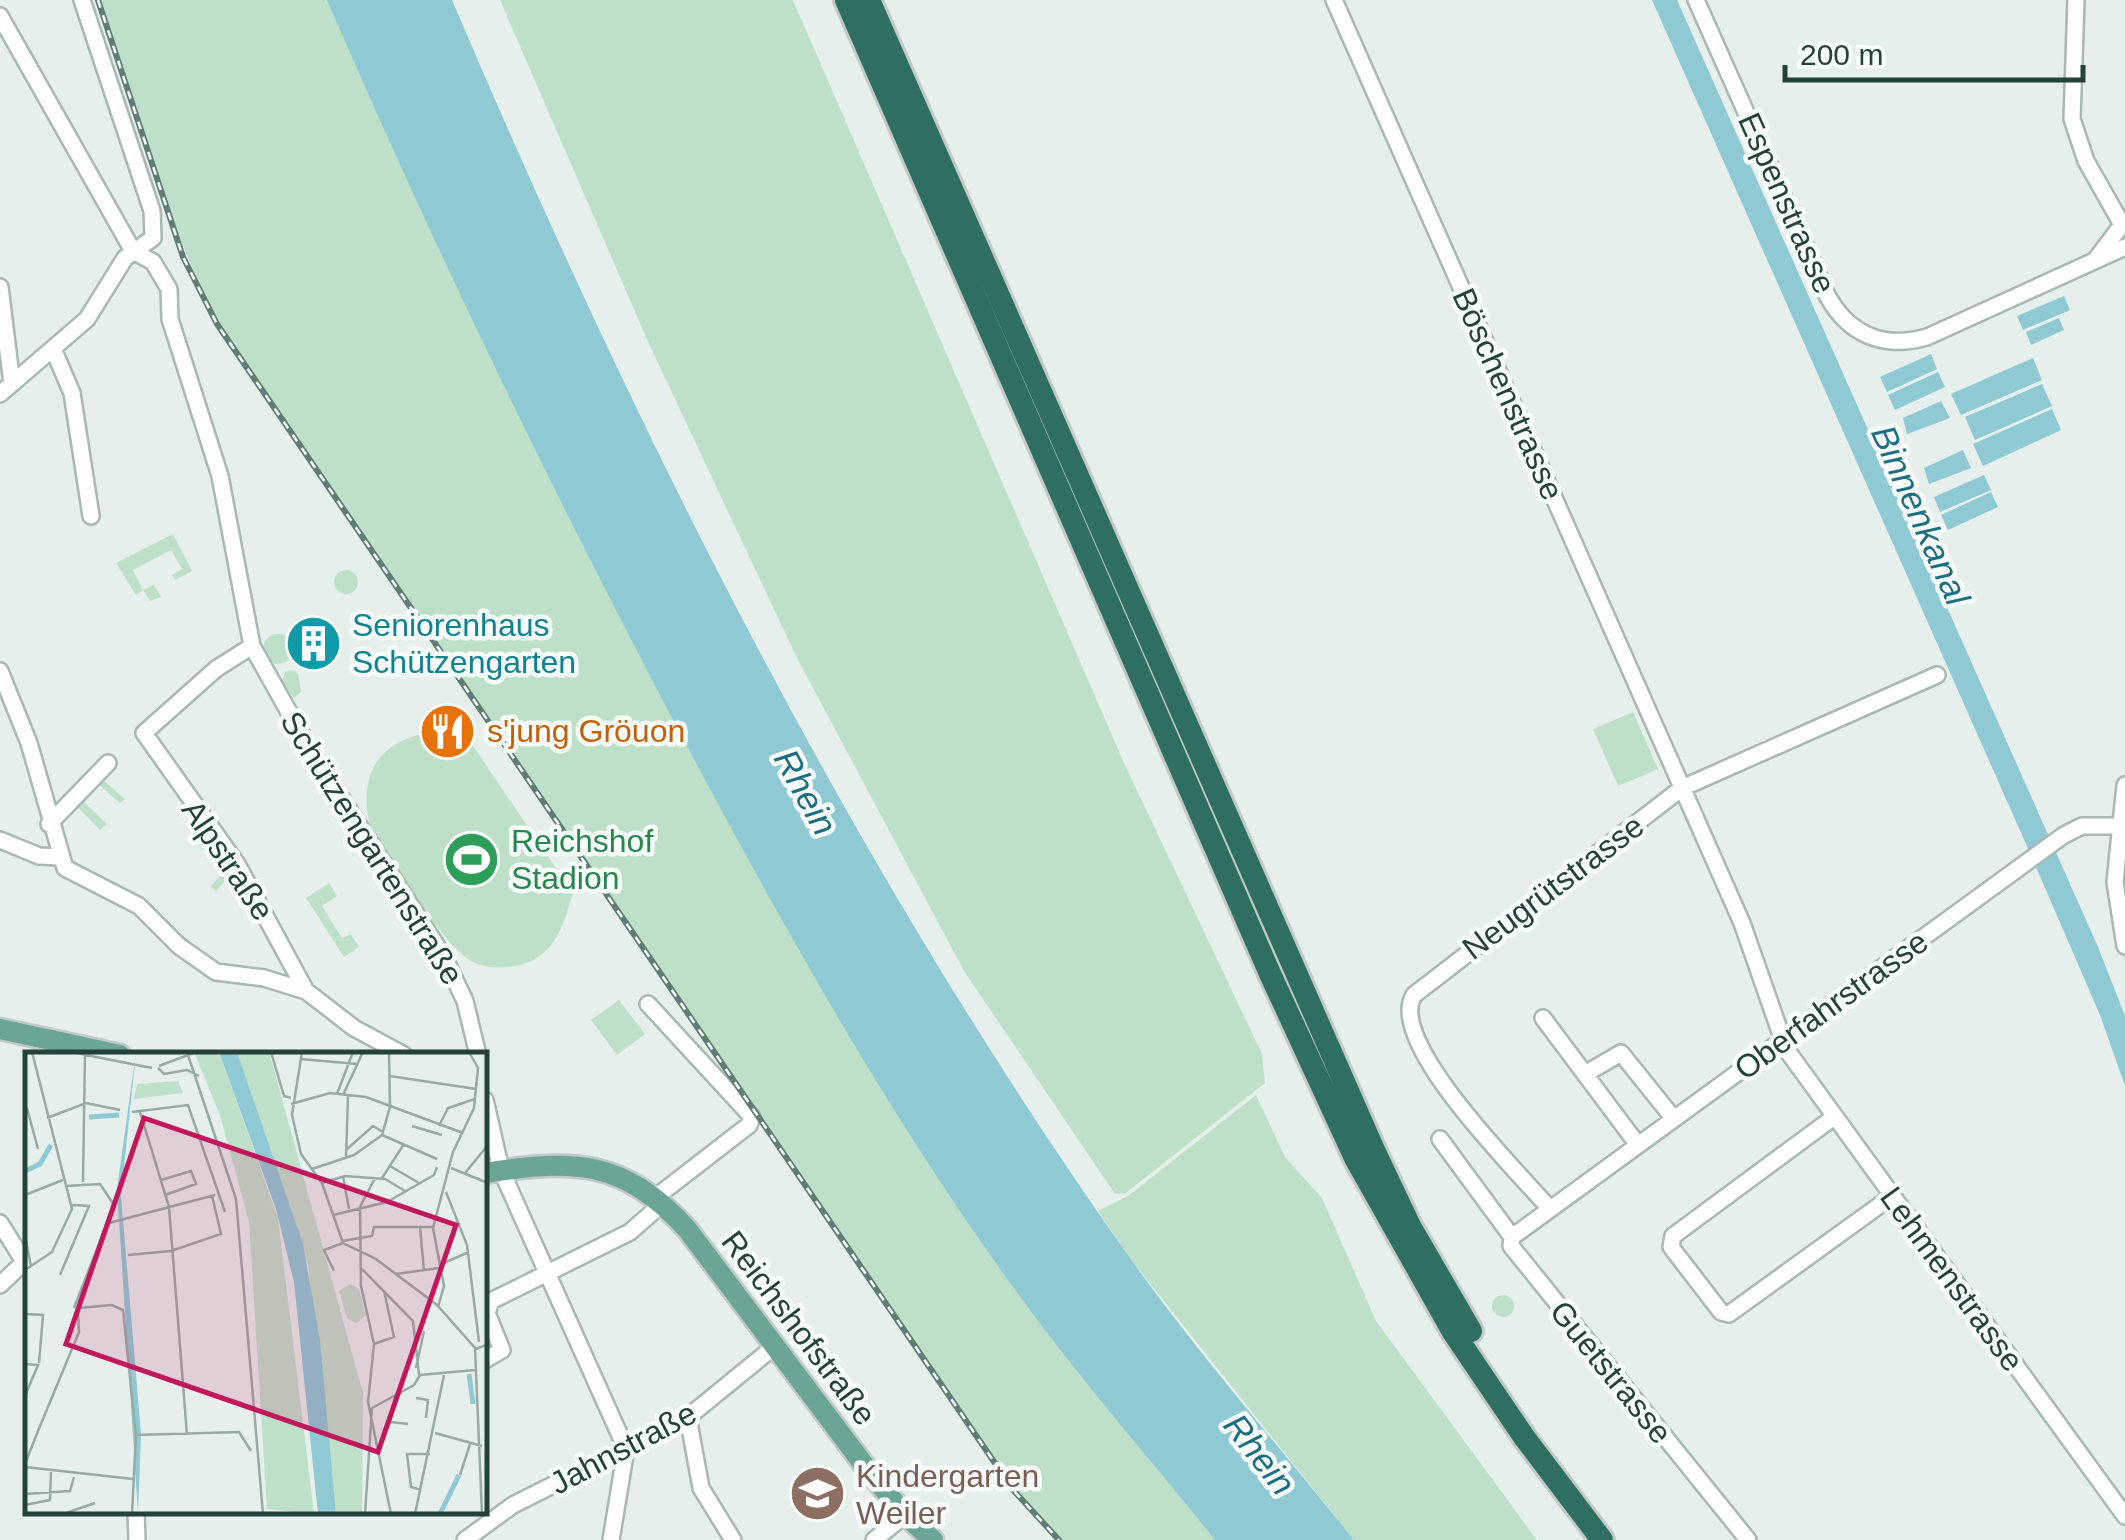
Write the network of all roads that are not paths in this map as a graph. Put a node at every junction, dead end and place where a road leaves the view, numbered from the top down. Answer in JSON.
{"nodes":[{"id":1,"x":82,"y":0,"type":"edge"},
{"id":2,"x":846,"y":0,"type":"edge"},
{"id":3,"x":868,"y":0,"type":"edge"},
{"id":4,"x":1334,"y":0,"type":"edge"},
{"id":5,"x":1696,"y":0,"type":"edge"},
{"id":6,"x":2076,"y":0,"type":"edge"},
{"id":7,"x":0,"y":16,"type":"edge"},
{"id":8,"x":2123,"y":227,"type":"edge"},
{"id":9,"x":133,"y":251,"type":"junction"},
{"id":10,"x":0,"y":288,"type":"edge"},
{"id":11,"x":54,"y":351,"type":"junction"},
{"id":12,"x":6,"y":389,"type":"edge"},
{"id":13,"x":91,"y":516,"type":"dead end"},
{"id":14,"x":252,"y":646,"type":"junction"},
{"id":15,"x":0,"y":670,"type":"edge"},
{"id":16,"x":1937,"y":675,"type":"dead end"},
{"id":17,"x":108,"y":763,"type":"dead end"},
{"id":18,"x":2125,"y":785,"type":"edge"},
{"id":19,"x":1682,"y":788,"type":"junction"},
{"id":20,"x":50,"y":824,"type":"junction"},
{"id":21,"x":2120,"y":826,"type":"junction"},
{"id":22,"x":0,"y":840,"type":"edge"},
{"id":23,"x":59,"y":856,"type":"junction"},
{"id":24,"x":2125,"y":946,"type":"edge"},
{"id":25,"x":306,"y":991,"type":"junction"},
{"id":26,"x":648,"y":1004,"type":"dead end"},
{"id":27,"x":1543,"y":1018,"type":"dead end"},
{"id":28,"x":0,"y":1028,"type":"edge"},
{"id":29,"x":1784,"y":1040,"type":"junction"},
{"id":30,"x":38,"y":1046,"type":"edge"},
{"id":31,"x":93,"y":1052,"type":"edge"},
{"id":32,"x":398,"y":1052,"type":"edge"},
{"id":33,"x":477,"y":1052,"type":"edge"},
{"id":34,"x":1585,"y":1074,"type":"junction"},
{"id":35,"x":1834,"y":1117,"type":"junction"},
{"id":36,"x":1674,"y":1119,"type":"junction"},
{"id":37,"x":488,"y":1127,"type":"edge"},
{"id":38,"x":1440,"y":1139,"type":"dead end"},
{"id":39,"x":1638,"y":1145,"type":"junction"},
{"id":40,"x":493,"y":1172,"type":"edge"},
{"id":41,"x":1891,"y":1196,"type":"junction"},
{"id":42,"x":660,"y":1200,"type":"junction"},
{"id":43,"x":1550,"y":1209,"type":"junction"},
{"id":44,"x":0,"y":1223,"type":"edge"},
{"id":45,"x":1512,"y":1237,"type":"junction"},
{"id":46,"x":21,"y":1240,"type":"edge"},
{"id":47,"x":25,"y":1266,"type":"edge"},
{"id":48,"x":548,"y":1274,"type":"junction"},
{"id":49,"x":0,"y":1284,"type":"edge"},
{"id":50,"x":488,"y":1305,"type":"edge"},
{"id":51,"x":488,"y":1312,"type":"edge"},
{"id":52,"x":775,"y":1346,"type":"junction"},
{"id":53,"x":488,"y":1358,"type":"edge"},
{"id":54,"x":688,"y":1417,"type":"junction"},
{"id":55,"x":626,"y":1449,"type":"junction"},
{"id":56,"x":905,"y":1515,"type":"junction"},
{"id":57,"x":2125,"y":1516,"type":"edge"},
{"id":58,"x":465,"y":1540,"type":"edge"},
{"id":59,"x":612,"y":1540,"type":"edge"},
{"id":60,"x":733,"y":1540,"type":"edge"},
{"id":61,"x":874,"y":1540,"type":"edge"},
{"id":62,"x":934,"y":1540,"type":"edge"},
{"id":63,"x":1602,"y":1540,"type":"edge"},
{"id":64,"x":1620,"y":1540,"type":"edge"},
{"id":65,"x":1748,"y":1540,"type":"edge"}],
"edges":[{"from":1,"to":9,"type":"street"},
{"from":2,"to":63,"type":"highway"},
{"from":3,"to":64,"type":"highway"},
{"from":4,"to":19,"type":"street","name":"Böschenstrasse"},
{"from":5,"to":8,"type":"street","name":"Espenstrasse"},
{"from":6,"to":8,"type":"street"},
{"from":7,"to":9,"type":"street","name":"Schützengartenstraße"},
{"from":9,"to":11,"type":"street"},
{"from":9,"to":14,"type":"street","name":"Schützengartenstraße"},
{"from":10,"to":12,"type":"street"},
{"from":11,"to":12,"type":"street"},
{"from":11,"to":13,"type":"street"},
{"from":14,"to":25,"type":"street","name":"Alpstraße"},
{"from":14,"to":33,"type":"street","name":"Schützengartenstraße"},
{"from":15,"to":20,"type":"street"},
{"from":16,"to":19,"type":"street","name":"Neugrütstrasse"},
{"from":17,"to":20,"type":"street"},
{"from":18,"to":21,"type":"street"},
{"from":19,"to":29,"type":"street","name":"Böschenstrasse"},
{"from":19,"to":43,"type":"street","name":"Neugrütstrasse"},
{"from":20,"to":23,"type":"street"},
{"from":21,"to":24,"type":"street"},
{"from":21,"to":29,"type":"street","name":"Oberfahrstrasse"},
{"from":22,"to":23,"type":"street"},
{"from":23,"to":25,"type":"street","name":"Alpstraße"},
{"from":25,"to":32,"type":"street","name":"Alpstraße"},
{"from":26,"to":42,"type":"street"},
{"from":27,"to":34,"type":"street"},
{"from":28,"to":30,"type":"main road"},
{"from":29,"to":35,"type":"street","name":"Lehmenstrasse"},
{"from":29,"to":36,"type":"street","name":"Oberfahrstrasse"},
{"from":30,"to":31,"type":"main road"},
{"from":34,"to":36,"type":"street"},
{"from":34,"to":39,"type":"street"},
{"from":35,"to":41,"type":"street","name":"Lehmenstrasse"},
{"from":35,"to":41,"type":"street"},
{"from":36,"to":39,"type":"street","name":"Oberfahrstrasse"},
{"from":37,"to":40,"type":"street"},
{"from":38,"to":45,"type":"street","name":"Guetstrasse"},
{"from":39,"to":43,"type":"street","name":"Oberfahrstrasse"},
{"from":40,"to":42,"type":"main road","name":"Reichshofstraße"},
{"from":40,"to":48,"type":"street"},
{"from":41,"to":57,"type":"street","name":"Lehmenstrasse"},
{"from":42,"to":48,"type":"street"},
{"from":42,"to":52,"type":"main road","name":"Reichshofstraße"},
{"from":43,"to":45,"type":"street"},
{"from":44,"to":46,"type":"street"},
{"from":45,"to":65,"type":"street","name":"Guetstrasse"},
{"from":47,"to":49,"type":"street"},
{"from":48,"to":50,"type":"street"},
{"from":48,"to":55,"type":"street"},
{"from":51,"to":53,"type":"street"},
{"from":52,"to":54,"type":"street","name":"Jahnstraße"},
{"from":52,"to":56,"type":"main road","name":"Reichshofstraße"},
{"from":54,"to":55,"type":"street","name":"Jahnstraße"},
{"from":54,"to":60,"type":"street"},
{"from":55,"to":58,"type":"street","name":"Jahnstraße"},
{"from":55,"to":59,"type":"street"},
{"from":56,"to":61,"type":"street"},
{"from":56,"to":62,"type":"main road","name":"Reichshofstraße"}]}
